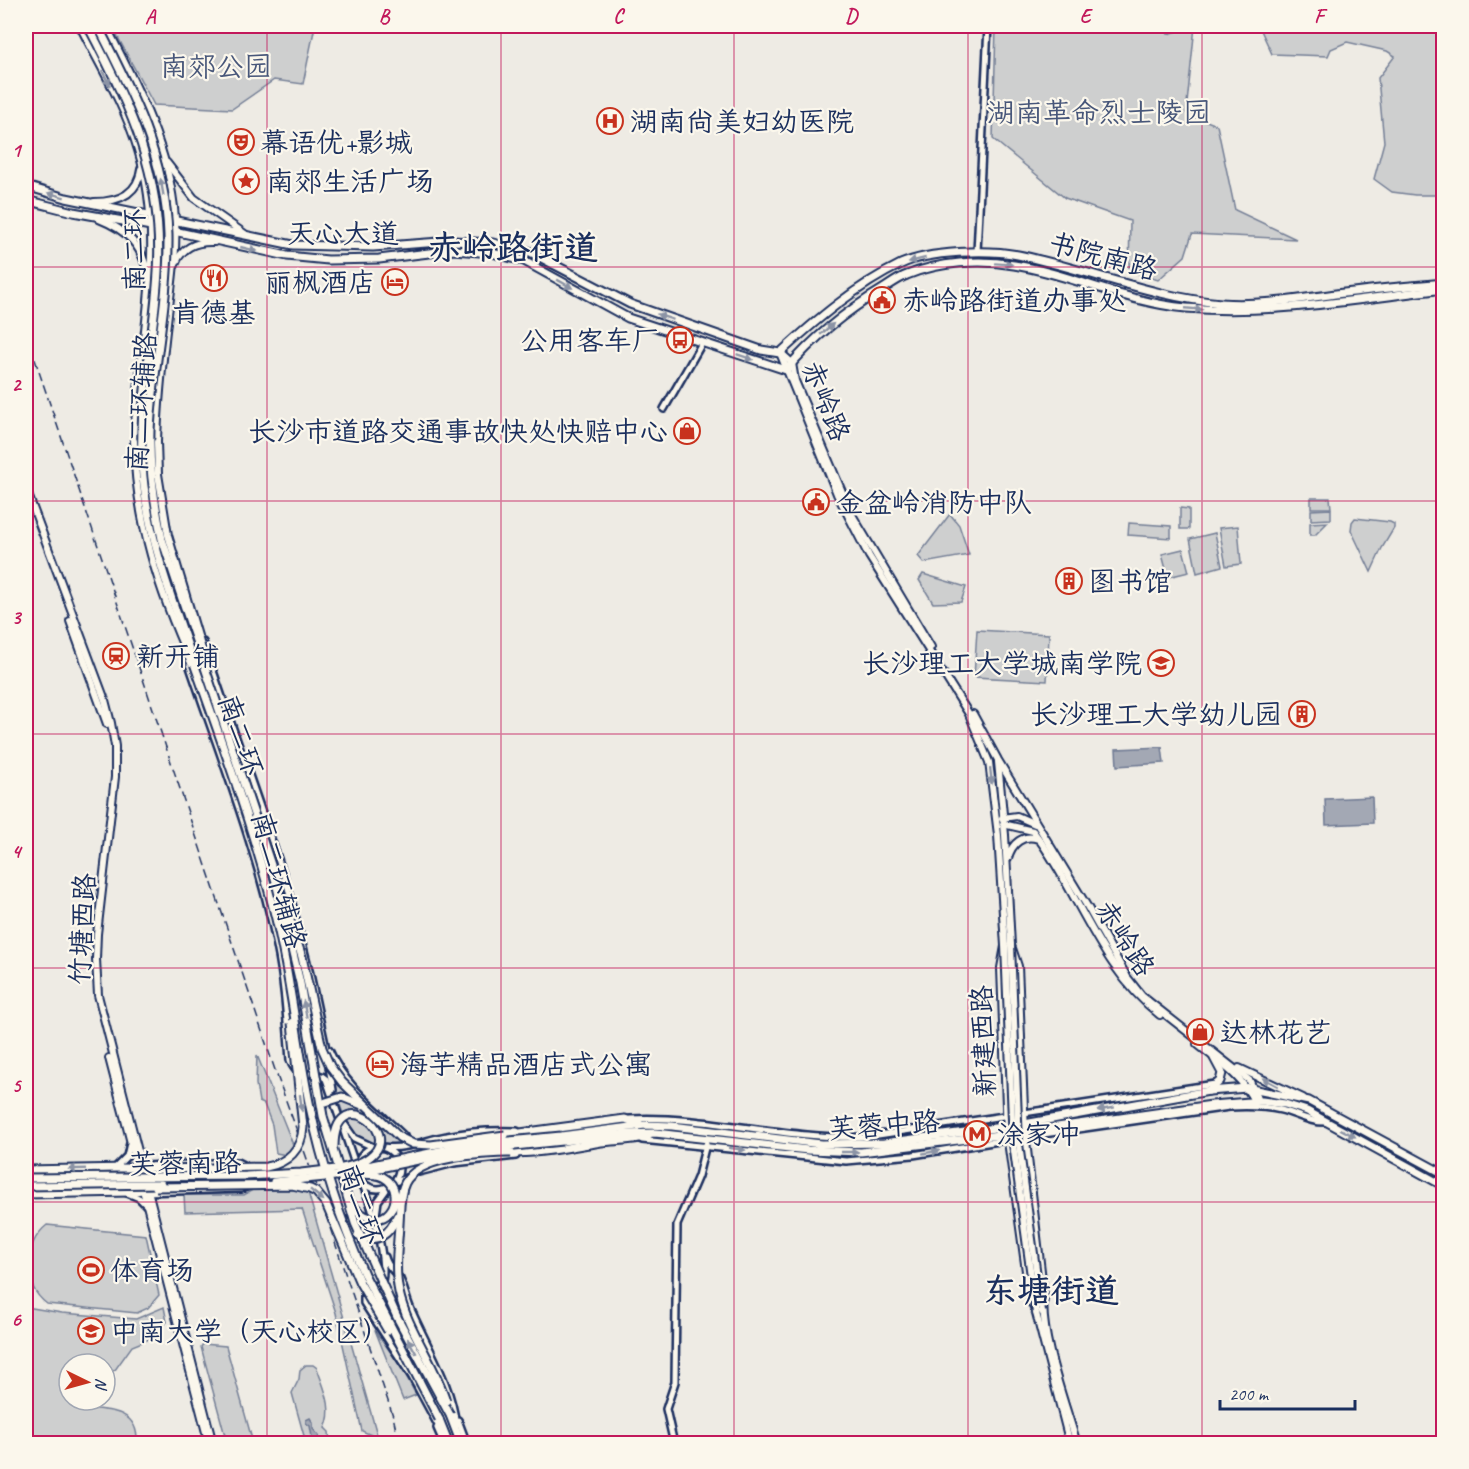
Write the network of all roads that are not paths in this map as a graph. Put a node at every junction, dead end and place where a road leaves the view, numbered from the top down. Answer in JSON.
{"nodes":[{"id":1,"x":80,"y":26,"type":"edge"},
{"id":2,"x":88,"y":26,"type":"edge"},
{"id":3,"x":98,"y":26,"type":"edge"},
{"id":4,"x":106,"y":26,"type":"edge"},
{"id":5,"x":988,"y":26,"type":"edge"},
{"id":6,"x":165,"y":159,"type":"junction"},
{"id":7,"x":141,"y":160,"type":"junction"},
{"id":8,"x":26,"y":186,"type":"edge"},
{"id":9,"x":26,"y":200,"type":"edge"},
{"id":10,"x":89,"y":202,"type":"junction"},
{"id":11,"x":150,"y":214,"type":"junction"},
{"id":12,"x":87,"y":215,"type":"junction"},
{"id":13,"x":175,"y":219,"type":"junction"},
{"id":14,"x":151,"y":226,"type":"junction"},
{"id":15,"x":175,"y":231,"type":"junction"},
{"id":16,"x":248,"y":236,"type":"junction"},
{"id":17,"x":221,"y":242,"type":"junction"},
{"id":18,"x":977,"y":252,"type":"junction"},
{"id":19,"x":173,"y":268,"type":"junction"},
{"id":20,"x":1443,"y":283,"type":"edge"},
{"id":21,"x":149,"y":289,"type":"junction"},
{"id":22,"x":1443,"y":289,"type":"edge"},
{"id":23,"x":702,"y":343,"type":"junction"},
{"id":24,"x":780,"y":353,"type":"junction"},
{"id":25,"x":792,"y":363,"type":"junction"},
{"id":26,"x":786,"y":370,"type":"junction"},
{"id":27,"x":664,"y":409,"type":"dead end"},
{"id":28,"x":135,"y":423,"type":"junction"},
{"id":29,"x":158,"y":423,"type":"junction"},
{"id":30,"x":26,"y":489,"type":"edge"},
{"id":31,"x":26,"y":499,"type":"edge"},
{"id":32,"x":208,"y":692,"type":"junction"},
{"id":33,"x":998,"y":760,"type":"junction"},
{"id":34,"x":1000,"y":822,"type":"junction"},
{"id":35,"x":1035,"y":824,"type":"junction"},
{"id":36,"x":1038,"y":839,"type":"junction"},
{"id":37,"x":1007,"y":864,"type":"junction"},
{"id":38,"x":274,"y":874,"type":"junction"},
{"id":39,"x":1008,"y":945,"type":"junction"},
{"id":40,"x":289,"y":982,"type":"junction"},
{"id":41,"x":326,"y":1041,"type":"junction"},
{"id":42,"x":1214,"y":1058,"type":"junction"},
{"id":43,"x":1230,"y":1064,"type":"junction"},
{"id":44,"x":1217,"y":1084,"type":"junction"},
{"id":45,"x":1251,"y":1089,"type":"junction"},
{"id":46,"x":1209,"y":1091,"type":"junction"},
{"id":47,"x":1256,"y":1101,"type":"junction"},
{"id":48,"x":1309,"y":1101,"type":"junction"},
{"id":49,"x":372,"y":1111,"type":"junction"},
{"id":50,"x":1024,"y":1114,"type":"junction"},
{"id":51,"x":1006,"y":1116,"type":"junction"},
{"id":52,"x":1327,"y":1122,"type":"junction"},
{"id":53,"x":625,"y":1123,"type":"junction"},
{"id":54,"x":316,"y":1131,"type":"junction"},
{"id":55,"x":1024,"y":1131,"type":"junction"},
{"id":56,"x":531,"y":1132,"type":"junction"},
{"id":57,"x":655,"y":1133,"type":"junction"},
{"id":58,"x":1007,"y":1133,"type":"junction"},
{"id":59,"x":130,"y":1138,"type":"junction"},
{"id":60,"x":561,"y":1139,"type":"junction"},
{"id":61,"x":637,"y":1139,"type":"junction"},
{"id":62,"x":425,"y":1141,"type":"junction"},
{"id":63,"x":707,"y":1142,"type":"junction"},
{"id":64,"x":373,"y":1147,"type":"junction"},
{"id":65,"x":383,"y":1147,"type":"junction"},
{"id":66,"x":406,"y":1148,"type":"junction"},
{"id":67,"x":531,"y":1153,"type":"junction"},
{"id":68,"x":334,"y":1155,"type":"junction"},
{"id":69,"x":357,"y":1166,"type":"junction"},
{"id":70,"x":114,"y":1168,"type":"junction"},
{"id":71,"x":433,"y":1168,"type":"junction"},
{"id":72,"x":142,"y":1169,"type":"junction"},
{"id":73,"x":26,"y":1170,"type":"edge"},
{"id":74,"x":346,"y":1172,"type":"junction"},
{"id":75,"x":1443,"y":1174,"type":"edge"},
{"id":76,"x":359,"y":1177,"type":"junction"},
{"id":77,"x":267,"y":1178,"type":"junction"},
{"id":78,"x":26,"y":1179,"type":"edge"},
{"id":79,"x":261,"y":1181,"type":"junction"},
{"id":80,"x":391,"y":1185,"type":"junction"},
{"id":81,"x":26,"y":1186,"type":"edge"},
{"id":82,"x":1443,"y":1186,"type":"edge"},
{"id":83,"x":148,"y":1189,"type":"junction"},
{"id":84,"x":120,"y":1192,"type":"junction"},
{"id":85,"x":26,"y":1194,"type":"edge"},
{"id":86,"x":346,"y":1194,"type":"junction"},
{"id":87,"x":400,"y":1203,"type":"junction"},
{"id":88,"x":151,"y":1208,"type":"junction"},
{"id":89,"x":341,"y":1215,"type":"junction"},
{"id":90,"x":1039,"y":1312,"type":"junction"},
{"id":91,"x":409,"y":1360,"type":"junction"},
{"id":92,"x":454,"y":1407,"type":"junction"},
{"id":93,"x":450,"y":1415,"type":"junction"},
{"id":94,"x":436,"y":1418,"type":"junction"},
{"id":95,"x":457,"y":1433,"type":"junction"},
{"id":96,"x":447,"y":1441,"type":"edge"},
{"id":97,"x":211,"y":1443,"type":"edge"},
{"id":98,"x":461,"y":1443,"type":"edge"},
{"id":99,"x":467,"y":1443,"type":"edge"},
{"id":100,"x":674,"y":1443,"type":"edge"},
{"id":101,"x":1070,"y":1443,"type":"edge"},
{"id":102,"x":1077,"y":1443,"type":"edge"}],
"edges":[{"from":1,"to":7,"type":"main road","name":"南二环辅路","one_way":true},
{"from":2,"to":32,"type":"main road","name":"南二环","bridge":true},
{"from":32,"to":3,"type":"main road","name":"南二环","one_way":true,"bridge":true},
{"from":4,"to":6,"type":"main road","name":"南二环辅路"},
{"from":5,"to":18,"type":"street"},
{"from":6,"to":13,"type":"main road","name":"南二环辅路"},
{"from":6,"to":16,"type":"main road"},
{"from":7,"to":10,"type":"main road"},
{"from":7,"to":11,"type":"main road","name":"南二环辅路"},
{"from":10,"to":8,"type":"main road","name":"天心大道","one_way":true},
{"from":9,"to":12,"type":"main road","name":"天心大道"},
{"from":10,"to":11,"type":"main road","name":"天心大道"},
{"from":11,"to":13,"type":"main road","name":"天心大道"},
{"from":11,"to":14,"type":"main road","name":"南二环辅路"},
{"from":12,"to":14,"type":"main road","name":"天心大道"},
{"from":12,"to":21,"type":"main road"},
{"from":13,"to":15,"type":"main road","name":"南二环辅路"},
{"from":13,"to":16,"type":"main road","name":"天心大道"},
{"from":14,"to":15,"type":"main road","name":"天心大道"},
{"from":14,"to":21,"type":"main road","name":"南二环辅路"},
{"from":15,"to":17,"type":"main road","name":"天心大道"},
{"from":15,"to":19,"type":"main road","name":"南二环辅路"},
{"from":24,"to":16,"type":"main road","name":"天心大道","one_way":true},
{"from":17,"to":19,"type":"main road"},
{"from":17,"to":23,"type":"main road","name":"天心大道","one_way":true},
{"from":18,"to":20,"type":"main road","name":"书院南路"},
{"from":18,"to":24,"type":"main road","name":"书院南路","one_way":true},
{"from":19,"to":29,"type":"main road","name":"南二环辅路"},
{"from":21,"to":28,"type":"main road","name":"南二环辅路"},
{"from":25,"to":22,"type":"main road","name":"书院南路","one_way":true},
{"from":23,"to":26,"type":"main road","name":"天心大道","one_way":true},
{"from":23,"to":27,"type":"street"},
{"from":24,"to":25,"type":"main road","name":"赤岭路"},
{"from":24,"to":26,"type":"main road","name":"赤岭路"},
{"from":25,"to":26,"type":"main road","name":"书院南路"},
{"from":25,"to":33,"type":"main road","name":"赤岭路"},
{"from":26,"to":34,"type":"main road","name":"赤岭路","one_way":true},
{"from":28,"to":32,"type":"main road","bridge":true},
{"from":28,"to":69,"type":"street","name":"南二环辅路"},
{"from":29,"to":32,"type":"main road","bridge":true},
{"from":29,"to":41,"type":"street","name":"南二环辅路"},
{"from":30,"to":72,"type":"main road","name":"竹塘西路"},
{"from":31,"to":59,"type":"main road","name":"竹塘西路"},
{"from":32,"to":38,"type":"main road","name":"南二环","bridge":true},
{"from":32,"to":40,"type":"main road","name":"南二环","bridge":true},
{"from":33,"to":34,"type":"main road","name":"新建西路"},
{"from":33,"to":35,"type":"main road","name":"赤岭路"},
{"from":34,"to":35,"type":"main road"},
{"from":34,"to":36,"type":"main road"},
{"from":34,"to":37,"type":"main road","name":"新建西路"},
{"from":34,"to":39,"type":"main road","name":"新建西路"},
{"from":35,"to":43,"type":"main road","name":"赤岭路"},
{"from":36,"to":37,"type":"main road"},
{"from":36,"to":42,"type":"main road","name":"赤岭路"},
{"from":37,"to":39,"type":"main road","name":"新建西路"},
{"from":38,"to":49,"type":"main road","bridge":true},
{"from":68,"to":38,"type":"main road","name":"南二环","one_way":true,"bridge":true},
{"from":39,"to":50,"type":"main road","name":"新建西路"},
{"from":39,"to":51,"type":"main road","name":"新建西路"},
{"from":39,"to":90,"type":"main road","name":"新建西路","bridge":true},
{"from":40,"to":54,"type":"main road","name":"南二环","bridge":true},
{"from":40,"to":72,"type":"main road","one_way":true,"bridge":true},
{"from":41,"to":64,"type":"street","name":"南二环辅路"},
{"from":41,"to":66,"type":"street"},
{"from":42,"to":44,"type":"main road"},
{"from":42,"to":45,"type":"main road","name":"赤岭路"},
{"from":43,"to":45,"type":"main road","name":"赤岭路"},
{"from":48,"to":43,"type":"main road","name":"赤岭路","one_way":true},
{"from":44,"to":46,"type":"main road"},
{"from":44,"to":50,"type":"street"},
{"from":45,"to":46,"type":"main road","name":"芙蓉中路"},
{"from":45,"to":47,"type":"main road","name":"赤岭路"},
{"from":45,"to":48,"type":"main road","name":"芙蓉中路"},
{"from":46,"to":55,"type":"main road","name":"芙蓉中路","one_way":true},
{"from":47,"to":52,"type":"main road","name":"芙蓉中路"},
{"from":47,"to":55,"type":"main road","name":"芙蓉中路"},
{"from":48,"to":75,"type":"main road","name":"芙蓉中路"},
{"from":49,"to":54,"type":"main road","bridge":true},
{"from":49,"to":56,"type":"main road","bridge":true},
{"from":50,"to":51,"type":"street"},
{"from":50,"to":55,"type":"main road","name":"新建西路"},
{"from":51,"to":53,"type":"street"},
{"from":51,"to":58,"type":"main road","name":"新建西路"},
{"from":52,"to":55,"type":"street"},
{"from":52,"to":82,"type":"main road","name":"芙蓉中路","one_way":true},
{"from":53,"to":56,"type":"main road"},
{"from":53,"to":58,"type":"main road","name":"芙蓉中路"},
{"from":53,"to":60,"type":"main road"},
{"from":54,"to":89,"type":"main road","name":"南二环","bridge":true},
{"from":55,"to":58,"type":"main road","name":"芙蓉中路"},
{"from":55,"to":90,"type":"main road","name":"新建西路"},
{"from":56,"to":62,"type":"street"},
{"from":57,"to":60,"type":"main road","name":"芙蓉中路"},
{"from":57,"to":61,"type":"main road"},
{"from":57,"to":63,"type":"main road","name":"芙蓉中路"},
{"from":63,"to":58,"type":"main road","name":"芙蓉中路","one_way":true},
{"from":58,"to":90,"type":"main road","name":"新建西路"},
{"from":59,"to":70,"type":"street"},
{"from":59,"to":72,"type":"main road","name":"竹塘西路"},
{"from":60,"to":74,"type":"main road","name":"芙蓉中路","bridge":true},
{"from":61,"to":63,"type":"street"},
{"from":61,"to":67,"type":"main road"},
{"from":62,"to":66,"type":"street"},
{"from":62,"to":71,"type":"street"},
{"from":63,"to":100,"type":"street"},
{"from":64,"to":65,"type":"street"},
{"from":64,"to":69,"type":"street"},
{"from":65,"to":66,"type":"street"},
{"from":65,"to":80,"type":"street"},
{"from":67,"to":71,"type":"street"},
{"from":67,"to":87,"type":"main road","bridge":true},
{"from":68,"to":74,"type":"main road","bridge":true},
{"from":68,"to":86,"type":"main road","name":"南二环","bridge":true},
{"from":69,"to":74,"type":"street"},
{"from":69,"to":76,"type":"street"},
{"from":70,"to":72,"type":"main road"},
{"from":70,"to":73,"type":"main road","one_way":true},
{"from":71,"to":80,"type":"street"},
{"from":72,"to":77,"type":"street"},
{"from":72,"to":77,"type":"street"},
{"from":72,"to":83,"type":"main road","name":"竹塘西路"},
{"from":74,"to":76,"type":"street"},
{"from":74,"to":78,"type":"main road","name":"芙蓉南路","bridge":true},
{"from":74,"to":81,"type":"main road","name":"芙蓉南路","bridge":true},
{"from":74,"to":86,"type":"main road","bridge":true},
{"from":76,"to":80,"type":"street"},
{"from":76,"to":94,"type":"street"},
{"from":77,"to":79,"type":"street"},
{"from":79,"to":83,"type":"street"},
{"from":79,"to":83,"type":"street"},
{"from":80,"to":92,"type":"street"},
{"from":83,"to":84,"type":"main road"},
{"from":83,"to":88,"type":"main road","name":"竹塘西路"},
{"from":83,"to":91,"type":"main road","one_way":true,"bridge":true},
{"from":84,"to":85,"type":"main road"},
{"from":84,"to":88,"type":"street"},
{"from":93,"to":86,"type":"main road","name":"南二环","one_way":true,"bridge":true},
{"from":87,"to":89,"type":"main road","bridge":true},
{"from":87,"to":93,"type":"main road","bridge":true},
{"from":88,"to":97,"type":"main road","name":"竹塘西路"},
{"from":89,"to":91,"type":"main road","name":"南二环","bridge":true},
{"from":90,"to":101,"type":"main road","name":"新建西路"},
{"from":90,"to":102,"type":"main road","name":"新建西路"},
{"from":91,"to":94,"type":"main road","name":"南二环","bridge":true},
{"from":92,"to":95,"type":"street"},
{"from":92,"to":99,"type":"street"},
{"from":93,"to":95,"type":"main road","name":"南二环"},
{"from":94,"to":96,"type":"main road","name":"南二环"},
{"from":95,"to":98,"type":"main road","name":"南二环"}]}
